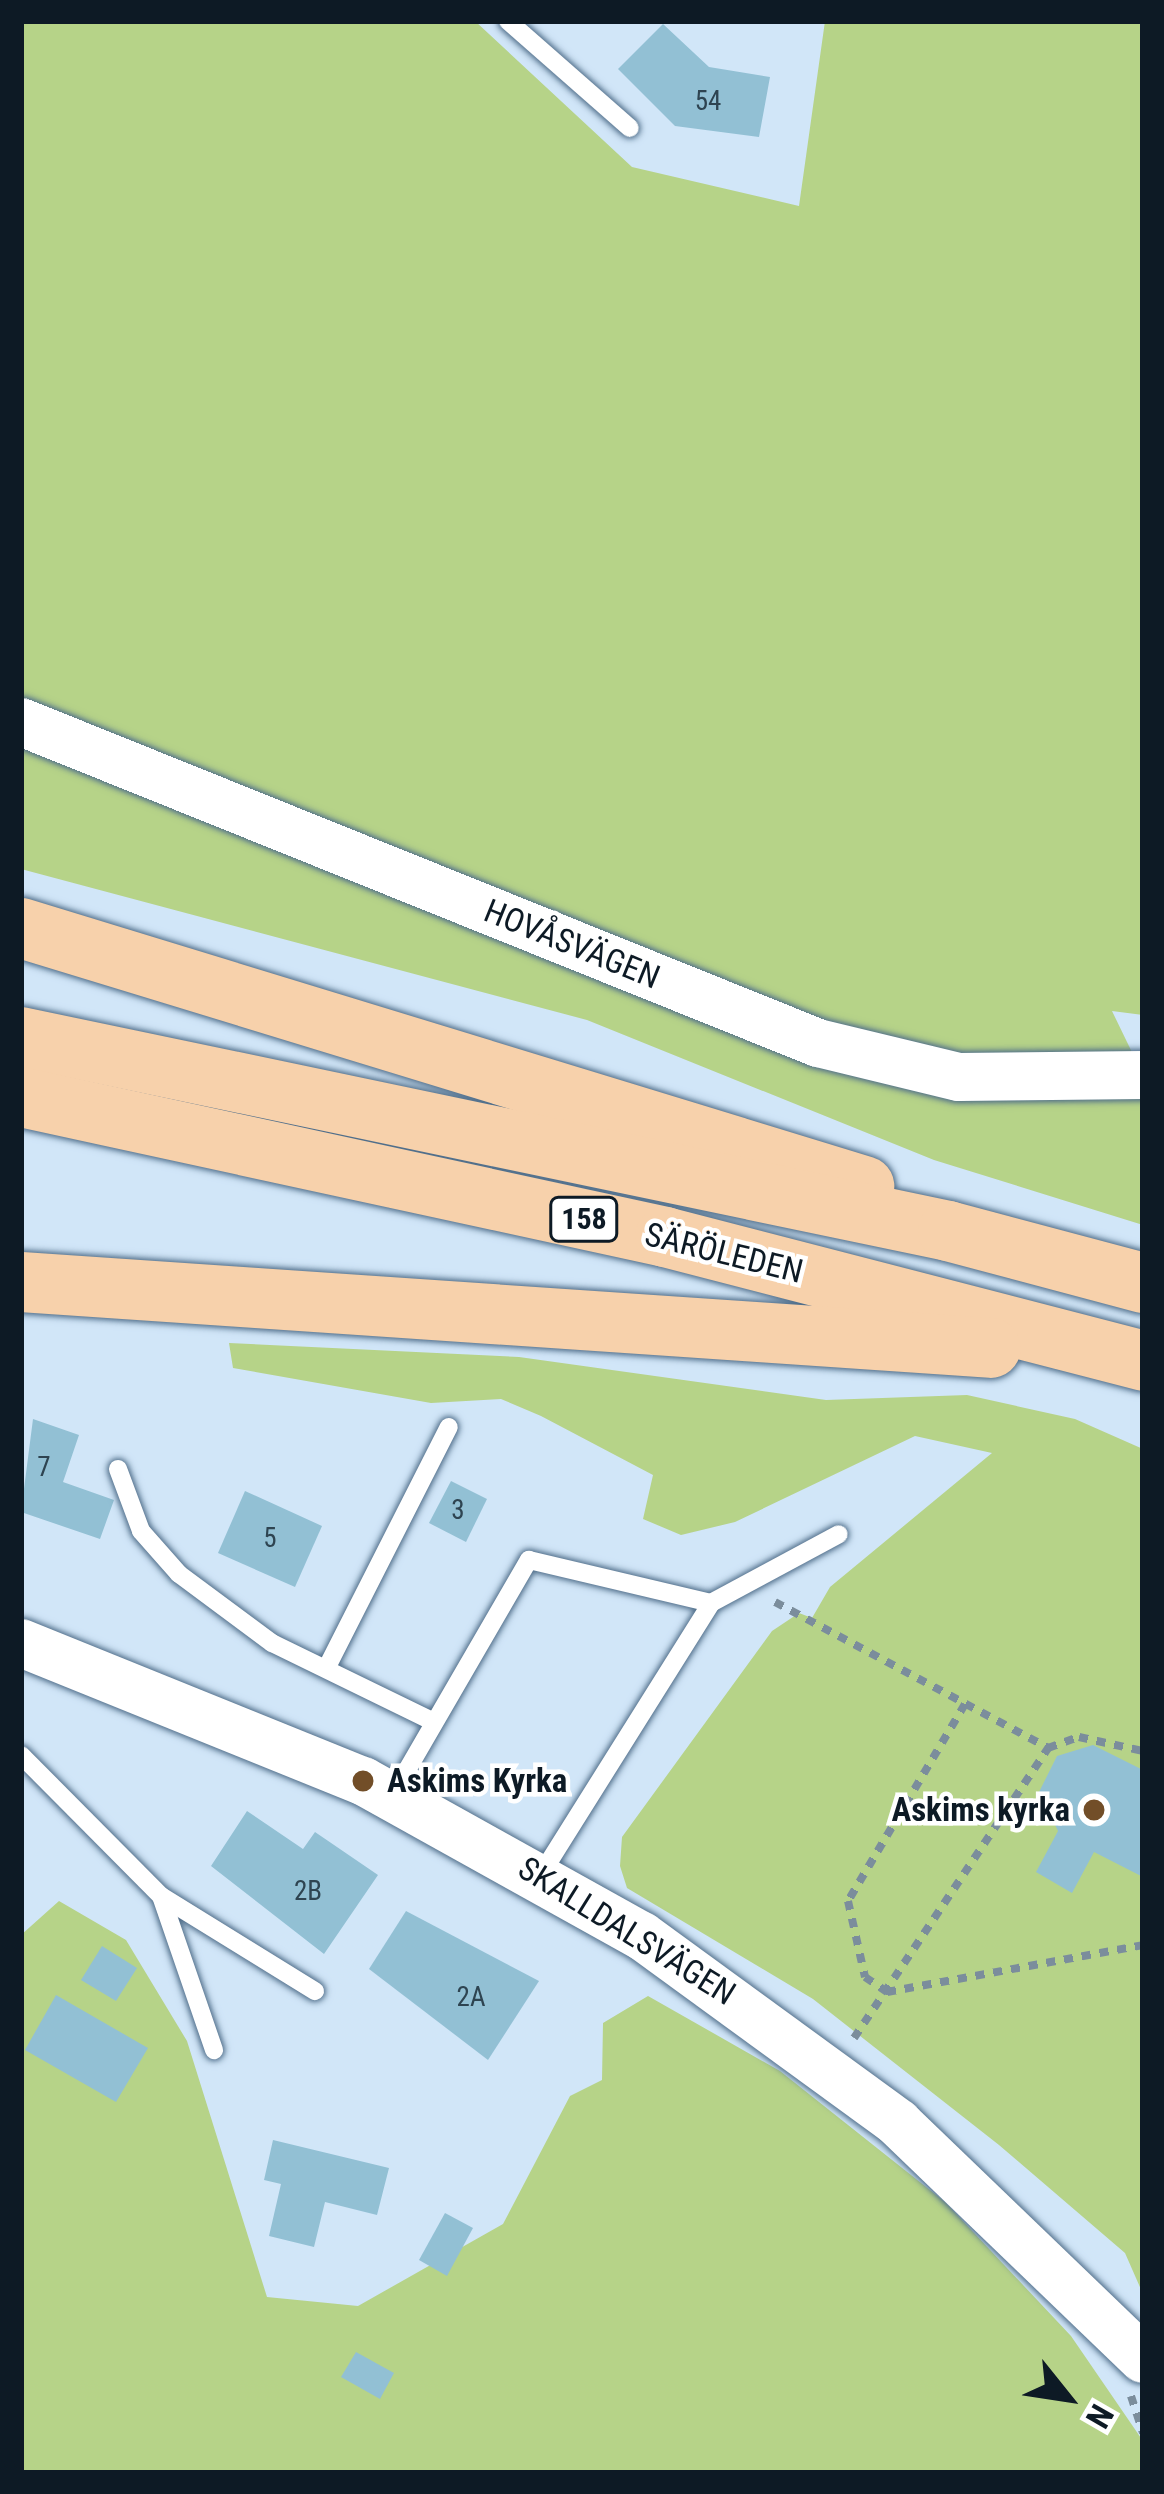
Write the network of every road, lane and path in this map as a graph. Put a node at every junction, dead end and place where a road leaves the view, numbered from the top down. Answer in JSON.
{"nodes":[{"id":1,"x":508,"y":21,"type":"edge"},
{"id":2,"x":630,"y":128,"type":"dead end"},
{"id":3,"x":21,"y":722,"type":"edge"},
{"id":4,"x":21,"y":928,"type":"edge"},
{"id":5,"x":21,"y":1036,"type":"edge"},
{"id":6,"x":1143,"y":1076,"type":"edge"},
{"id":7,"x":21,"y":1097,"type":"edge"},
{"id":8,"x":948,"y":1231,"type":"junction"},
{"id":9,"x":21,"y":1282,"type":"edge"},
{"id":10,"x":1143,"y":1283,"type":"edge"},
{"id":11,"x":1124,"y":1357,"type":"edge"},
{"id":12,"x":449,"y":1427,"type":"dead end"},
{"id":13,"x":118,"y":1469,"type":"dead end"},
{"id":14,"x":839,"y":1534,"type":"dead end"},
{"id":15,"x":770,"y":1600,"type":"dead end"},
{"id":16,"x":711,"y":1603,"type":"junction"},
{"id":17,"x":21,"y":1643,"type":"edge"},
{"id":18,"x":327,"y":1667,"type":"junction"},
{"id":19,"x":965,"y":1704,"type":"junction"},
{"id":20,"x":434,"y":1722,"type":"junction"},
{"id":21,"x":1048,"y":1748,"type":"junction"},
{"id":22,"x":1143,"y":1750,"type":"edge"},
{"id":23,"x":21,"y":1755,"type":"edge"},
{"id":24,"x":392,"y":1796,"type":"junction"},
{"id":25,"x":540,"y":1876,"type":"junction"},
{"id":26,"x":160,"y":1896,"type":"junction"},
{"id":27,"x":1143,"y":1945,"type":"edge"},
{"id":28,"x":314,"y":1990,"type":"dead end"},
{"id":29,"x":887,"y":1992,"type":"junction"},
{"id":30,"x":214,"y":2050,"type":"dead end"},
{"id":31,"x":830,"y":2071,"type":"junction"},
{"id":32,"x":1143,"y":2359,"type":"edge"},
{"id":33,"x":1129,"y":2408,"type":"dead end"},
{"id":34,"x":1143,"y":2419,"type":"edge"}],
"edges":[{"from":1,"to":2,"type":"lane"},
{"from":3,"to":6,"type":"street","name":"HOVÅSVÄGEN"},
{"from":4,"to":8,"type":"main road","number":"158"},
{"from":5,"to":8,"type":"main road","name":"SÄRÖLEDEN","number":"158"},
{"from":7,"to":11,"type":"main road","name":"SÄRÖLEDEN","number":"158"},
{"from":8,"to":10,"type":"main road","name":"SÄRÖLEDEN","number":"158"},
{"from":9,"to":11,"type":"main road","number":"158"},
{"from":12,"to":18,"type":"lane"},
{"from":13,"to":18,"type":"lane"},
{"from":14,"to":16,"type":"lane"},
{"from":15,"to":19,"type":"path"},
{"from":16,"to":20,"type":"lane"},
{"from":16,"to":25,"type":"lane"},
{"from":17,"to":24,"type":"street","name":"SKALLDALSVÄGEN"},
{"from":18,"to":20,"type":"lane"},
{"from":19,"to":21,"type":"path"},
{"from":19,"to":29,"type":"path"},
{"from":20,"to":24,"type":"lane"},
{"from":21,"to":22,"type":"path"},
{"from":21,"to":29,"type":"path"},
{"from":23,"to":26,"type":"lane"},
{"from":24,"to":25,"type":"street","name":"SKALLDALSVÄGEN"},
{"from":25,"to":31,"type":"street","name":"SKALLDALSVÄGEN"},
{"from":26,"to":28,"type":"lane"},
{"from":26,"to":30,"type":"lane"},
{"from":27,"to":29,"type":"path"},
{"from":29,"to":31,"type":"path"},
{"from":31,"to":32,"type":"street","name":"SKALLDALSVÄGEN"},
{"from":33,"to":34,"type":"path"}]}
